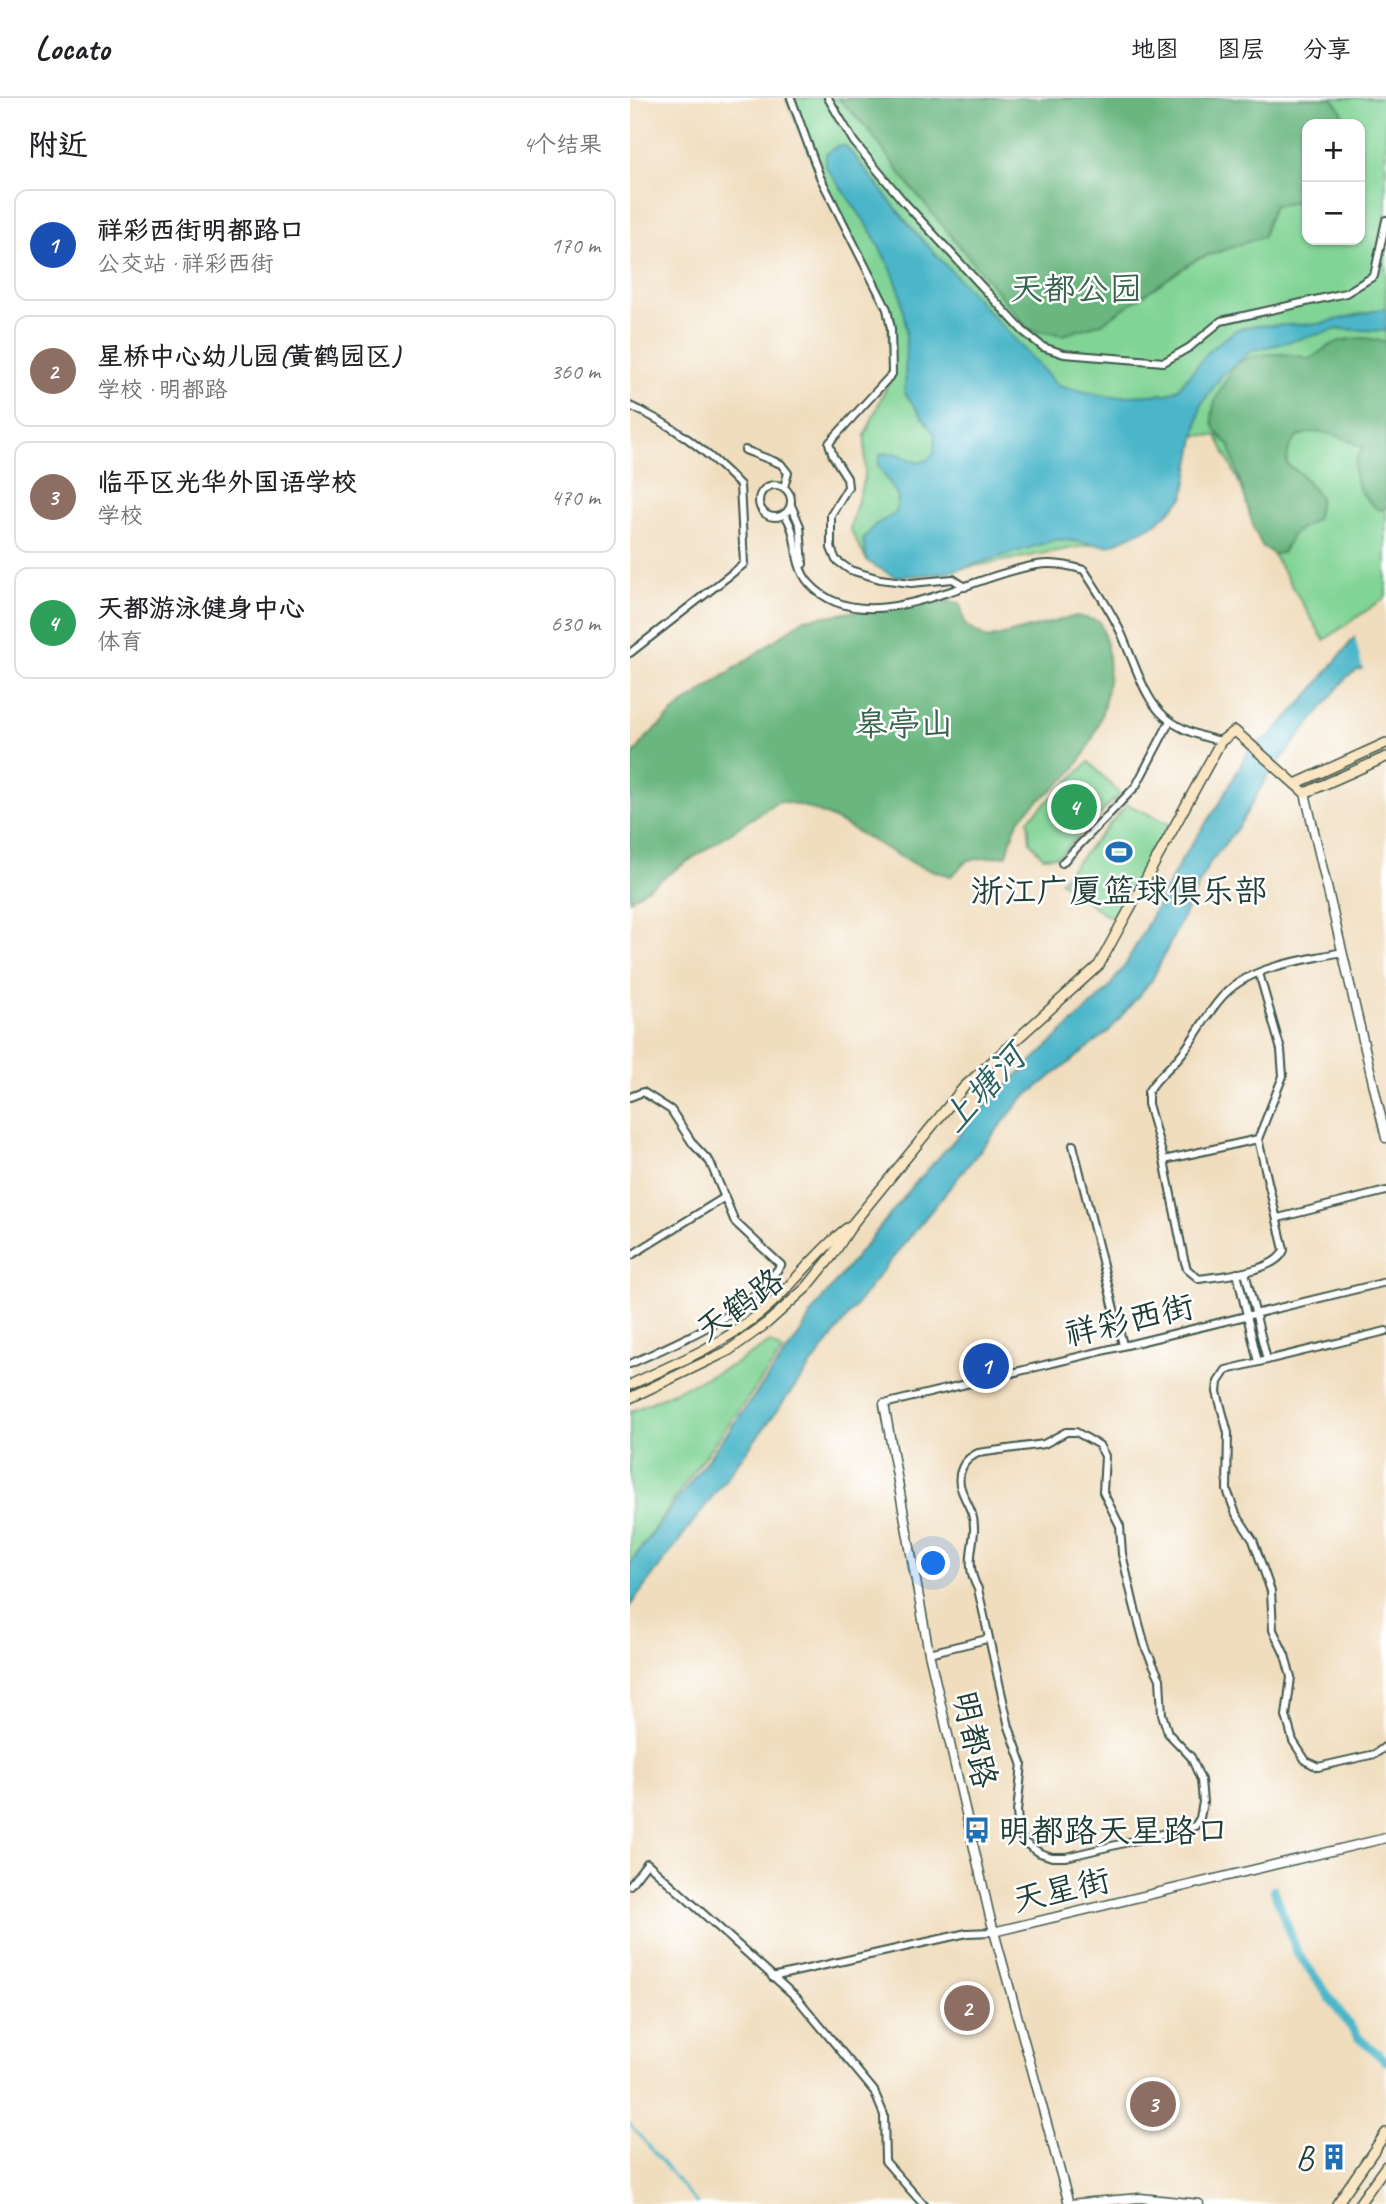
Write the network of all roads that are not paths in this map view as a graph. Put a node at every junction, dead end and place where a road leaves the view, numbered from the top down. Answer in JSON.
{"nodes":[{"id":1,"x":791,"y":98,"type":"edge"},
{"id":2,"x":828,"y":98,"type":"edge"},
{"id":3,"x":1386,"y":220,"type":"edge"},
{"id":4,"x":630,"y":406,"type":"edge"},
{"id":5,"x":745,"y":450,"type":"dead end"},
{"id":6,"x":784,"y":487,"type":"junction"},
{"id":7,"x":791,"y":505,"type":"junction"},
{"id":8,"x":784,"y":514,"type":"junction"},
{"id":9,"x":809,"y":583,"type":"junction"},
{"id":10,"x":965,"y":587,"type":"junction"},
{"id":11,"x":630,"y":653,"type":"edge"},
{"id":12,"x":1169,"y":723,"type":"junction"},
{"id":13,"x":1221,"y":741,"type":"junction"},
{"id":14,"x":1386,"y":743,"type":"edge"},
{"id":15,"x":1386,"y":757,"type":"edge"},
{"id":16,"x":1295,"y":784,"type":"junction"},
{"id":17,"x":1305,"y":793,"type":"junction"},
{"id":18,"x":1062,"y":863,"type":"dead end"},
{"id":19,"x":1342,"y":952,"type":"junction"},
{"id":20,"x":1259,"y":973,"type":"junction"},
{"id":21,"x":630,"y":1097,"type":"edge"},
{"id":22,"x":1386,"y":1138,"type":"edge"},
{"id":23,"x":1258,"y":1139,"type":"junction"},
{"id":24,"x":1073,"y":1145,"type":"dead end"},
{"id":25,"x":1164,"y":1160,"type":"junction"},
{"id":26,"x":1386,"y":1191,"type":"edge"},
{"id":27,"x":725,"y":1197,"type":"junction"},
{"id":28,"x":1278,"y":1218,"type":"junction"},
{"id":29,"x":854,"y":1222,"type":"junction"},
{"id":30,"x":630,"y":1256,"type":"edge"},
{"id":31,"x":1241,"y":1273,"type":"junction"},
{"id":32,"x":1386,"y":1282,"type":"edge"},
{"id":33,"x":1255,"y":1314,"type":"junction"},
{"id":34,"x":1247,"y":1316,"type":"junction"},
{"id":35,"x":1386,"y":1331,"type":"edge"},
{"id":36,"x":1123,"y":1345,"type":"junction"},
{"id":37,"x":1266,"y":1360,"type":"junction"},
{"id":38,"x":1258,"y":1362,"type":"junction"},
{"id":39,"x":630,"y":1364,"type":"edge"},
{"id":40,"x":630,"y":1385,"type":"edge"},
{"id":41,"x":630,"y":1398,"type":"edge"},
{"id":42,"x":884,"y":1404,"type":"joint"},
{"id":43,"x":988,"y":1639,"type":"junction"},
{"id":44,"x":929,"y":1653,"type":"junction"},
{"id":45,"x":1386,"y":1746,"type":"edge"},
{"id":46,"x":1386,"y":1839,"type":"edge"},
{"id":47,"x":630,"y":1885,"type":"edge"},
{"id":48,"x":993,"y":1932,"type":"junction"},
{"id":49,"x":772,"y":1977,"type":"junction"},
{"id":50,"x":1386,"y":2133,"type":"edge"},
{"id":51,"x":1386,"y":2166,"type":"edge"},
{"id":52,"x":923,"y":2204,"type":"edge"},
{"id":53,"x":1069,"y":2204,"type":"edge"},
{"id":54,"x":1199,"y":2204,"type":"edge"},
{"id":55,"x":1337,"y":2204,"type":"edge"},
{"id":56,"x":1359,"y":2204,"type":"edge"}],
"edges":[{"from":1,"to":10,"type":"street"},
{"from":2,"to":3,"type":"street"},
{"from":4,"to":11,"type":"street"},
{"from":5,"to":6,"type":"street"},
{"from":6,"to":7,"type":"street"},
{"from":6,"to":8,"type":"street"},
{"from":7,"to":8,"type":"street"},
{"from":7,"to":9,"type":"street"},
{"from":8,"to":9,"type":"street"},
{"from":9,"to":10,"type":"street"},
{"from":10,"to":12,"type":"street"},
{"from":12,"to":13,"type":"street"},
{"from":12,"to":18,"type":"street"},
{"from":13,"to":16,"type":"main road"},
{"from":13,"to":29,"type":"main road","name":"天鹤路"},
{"from":14,"to":16,"type":"main road"},
{"from":15,"to":17,"type":"main road"},
{"from":16,"to":17,"type":"main road"},
{"from":17,"to":19,"type":"street"},
{"from":19,"to":20,"type":"street"},
{"from":19,"to":22,"type":"street"},
{"from":20,"to":23,"type":"street"},
{"from":20,"to":25,"type":"street"},
{"from":21,"to":27,"type":"street"},
{"from":23,"to":25,"type":"street"},
{"from":23,"to":28,"type":"street"},
{"from":24,"to":36,"type":"street"},
{"from":25,"to":31,"type":"street"},
{"from":26,"to":28,"type":"street"},
{"from":27,"to":30,"type":"street"},
{"from":27,"to":39,"type":"street"},
{"from":28,"to":31,"type":"street"},
{"from":29,"to":40,"type":"main road","name":"天鹤路"},
{"from":29,"to":41,"type":"main road","name":"天鹤路"},
{"from":31,"to":33,"type":"street"},
{"from":31,"to":34,"type":"street"},
{"from":32,"to":33,"type":"street","name":"祥彩西街"},
{"from":33,"to":34,"type":"street","name":"祥彩西街"},
{"from":33,"to":37,"type":"street"},
{"from":34,"to":36,"type":"street","name":"祥彩西街"},
{"from":34,"to":38,"type":"street"},
{"from":35,"to":37,"type":"street"},
{"from":36,"to":42,"type":"street","name":"祥彩西街"},
{"from":37,"to":38,"type":"street"},
{"from":38,"to":45,"type":"street"},
{"from":42,"to":44,"type":"street","name":"明都路"},
{"from":43,"to":43,"type":"street"},
{"from":43,"to":44,"type":"street"},
{"from":44,"to":48,"type":"street","name":"明都路"},
{"from":46,"to":48,"type":"street","name":"天星街"},
{"from":47,"to":49,"type":"street"},
{"from":48,"to":49,"type":"street"},
{"from":48,"to":53,"type":"street","name":"明都路"},
{"from":49,"to":52,"type":"street"},
{"from":50,"to":55,"type":"main road"},
{"from":51,"to":56,"type":"main road"},
{"from":53,"to":54,"type":"street"}]}
